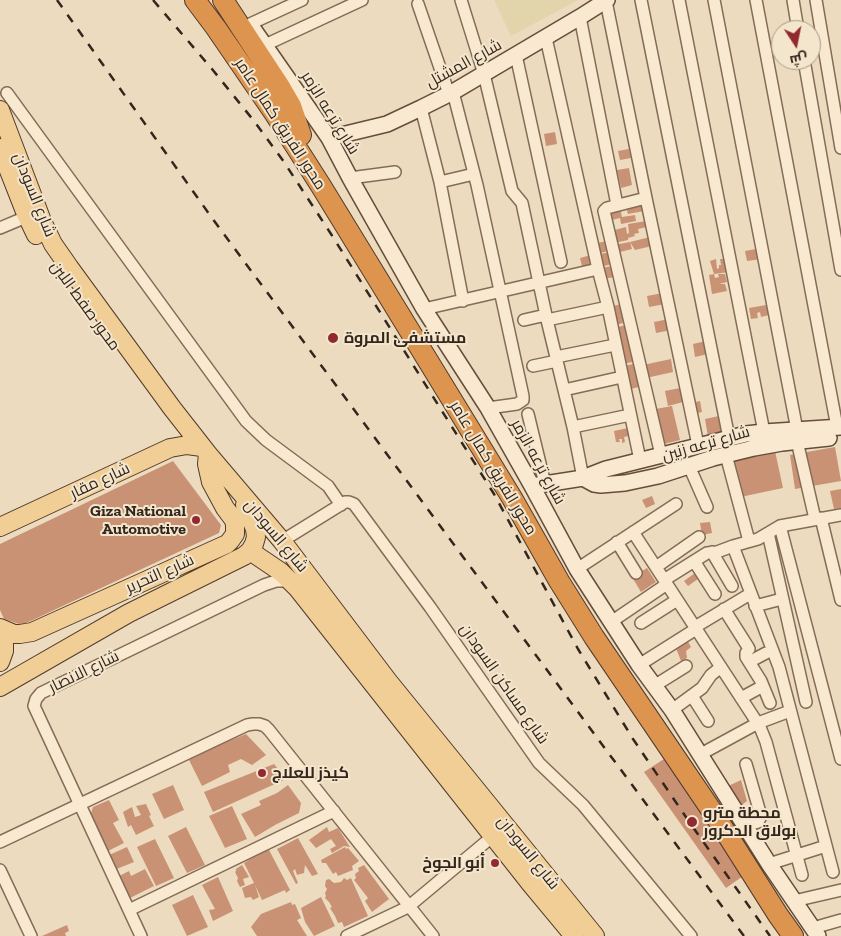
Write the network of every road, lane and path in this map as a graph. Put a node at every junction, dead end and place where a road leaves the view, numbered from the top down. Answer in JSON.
{"nodes":[{"id":1,"x":180,"y":0,"type":"edge"},
{"id":2,"x":195,"y":0,"type":"edge"},
{"id":3,"x":208,"y":0,"type":"edge"},
{"id":4,"x":223,"y":0,"type":"edge"},
{"id":5,"x":302,"y":0,"type":"edge"},
{"id":6,"x":362,"y":0,"type":"edge"},
{"id":7,"x":461,"y":0,"type":"edge"},
{"id":8,"x":607,"y":0,"type":"edge"},
{"id":9,"x":641,"y":0,"type":"edge"},
{"id":10,"x":679,"y":0,"type":"edge"},
{"id":11,"x":714,"y":0,"type":"edge"},
{"id":12,"x":756,"y":0,"type":"edge"},
{"id":13,"x":793,"y":0,"type":"edge"},
{"id":14,"x":816,"y":0,"type":"edge"},
{"id":15,"x":418,"y":4,"type":"dead end"},
{"id":16,"x":240,"y":14,"type":"edge"},
{"id":17,"x":580,"y":17,"type":"junction"},
{"id":18,"x":796,"y":20,"type":"edge"},
{"id":19,"x":216,"y":28,"type":"junction"},
{"id":20,"x":546,"y":38,"type":"junction"},
{"id":21,"x":264,"y":45,"type":"junction"},
{"id":22,"x":516,"y":55,"type":"junction"},
{"id":23,"x":806,"y":70,"type":"edge"},
{"id":24,"x":484,"y":74,"type":"junction"},
{"id":25,"x":8,"y":93,"type":"dead end"},
{"id":26,"x":451,"y":93,"type":"junction"},
{"id":27,"x":421,"y":108,"type":"junction"},
{"id":28,"x":0,"y":111,"type":"edge"},
{"id":29,"x":301,"y":135,"type":"junction"},
{"id":30,"x":329,"y":138,"type":"junction"},
{"id":31,"x":0,"y":148,"type":"edge"},
{"id":32,"x":841,"y":148,"type":"edge"},
{"id":33,"x":395,"y":172,"type":"dead end"},
{"id":34,"x":474,"y":174,"type":"junction"},
{"id":35,"x":350,"y":178,"type":"junction"},
{"id":36,"x":440,"y":182,"type":"junction"},
{"id":37,"x":646,"y":198,"type":"junction"},
{"id":38,"x":617,"y":206,"type":"junction"},
{"id":39,"x":19,"y":220,"type":"dead end"},
{"id":40,"x":0,"y":228,"type":"edge"},
{"id":41,"x":561,"y":262,"type":"dead end"},
{"id":42,"x":598,"y":269,"type":"junction"},
{"id":43,"x":841,"y":270,"type":"edge"},
{"id":44,"x":539,"y":283,"type":"junction"},
{"id":45,"x":501,"y":292,"type":"junction"},
{"id":46,"x":463,"y":301,"type":"junction"},
{"id":47,"x":608,"y":307,"type":"junction"},
{"id":48,"x":424,"y":309,"type":"junction"},
{"id":49,"x":547,"y":318,"type":"junction"},
{"id":50,"x":524,"y":320,"type":"dead end"},
{"id":51,"x":615,"y":345,"type":"junction"},
{"id":52,"x":557,"y":359,"type":"junction"},
{"id":53,"x":533,"y":366,"type":"dead end"},
{"id":54,"x":622,"y":377,"type":"junction"},
{"id":55,"x":564,"y":390,"type":"junction"},
{"id":56,"x":163,"y":396,"type":"junction"},
{"id":57,"x":488,"y":408,"type":"junction"},
{"id":58,"x":528,"y":414,"type":"dead end"},
{"id":59,"x":630,"y":415,"type":"junction"},
{"id":60,"x":573,"y":427,"type":"junction"},
{"id":61,"x":840,"y":430,"type":"edge"},
{"id":62,"x":764,"y":432,"type":"junction"},
{"id":63,"x":797,"y":435,"type":"junction"},
{"id":64,"x":729,"y":438,"type":"junction"},
{"id":65,"x":698,"y":445,"type":"junction"},
{"id":66,"x":205,"y":450,"type":"junction"},
{"id":67,"x":661,"y":455,"type":"junction"},
{"id":68,"x":726,"y":455,"type":"junction"},
{"id":69,"x":640,"y":460,"type":"junction"},
{"id":70,"x":689,"y":466,"type":"junction"},
{"id":71,"x":583,"y":478,"type":"junction"},
{"id":72,"x":539,"y":485,"type":"junction"},
{"id":73,"x":242,"y":494,"type":"junction"},
{"id":74,"x":676,"y":504,"type":"dead end"},
{"id":75,"x":341,"y":505,"type":"junction"},
{"id":76,"x":707,"y":507,"type":"dead end"},
{"id":77,"x":841,"y":515,"type":"edge"},
{"id":78,"x":818,"y":519,"type":"junction"},
{"id":79,"x":234,"y":520,"type":"junction"},
{"id":80,"x":780,"y":526,"type":"junction"},
{"id":81,"x":0,"y":527,"type":"edge"},
{"id":82,"x":633,"y":532,"type":"junction"},
{"id":83,"x":768,"y":533,"type":"junction"},
{"id":84,"x":700,"y":537,"type":"dead end"},
{"id":85,"x":282,"y":541,"type":"junction"},
{"id":86,"x":749,"y":541,"type":"junction"},
{"id":87,"x":617,"y":542,"type":"junction"},
{"id":88,"x":733,"y":546,"type":"junction"},
{"id":89,"x":250,"y":551,"type":"junction"},
{"id":90,"x":712,"y":552,"type":"junction"},
{"id":91,"x":694,"y":561,"type":"junction"},
{"id":92,"x":656,"y":567,"type":"junction"},
{"id":93,"x":577,"y":569,"type":"junction"},
{"id":94,"x":636,"y":573,"type":"dead end"},
{"id":95,"x":290,"y":581,"type":"junction"},
{"id":96,"x":666,"y":582,"type":"junction"},
{"id":97,"x":732,"y":586,"type":"dead end"},
{"id":98,"x":715,"y":594,"type":"dead end"},
{"id":99,"x":750,"y":594,"type":"junction"},
{"id":100,"x":782,"y":599,"type":"junction"},
{"id":101,"x":678,"y":600,"type":"junction"},
{"id":102,"x":841,"y":600,"type":"edge"},
{"id":103,"x":94,"y":604,"type":"junction"},
{"id":104,"x":755,"y":606,"type":"junction"},
{"id":105,"x":724,"y":609,"type":"junction"},
{"id":106,"x":129,"y":613,"type":"junction"},
{"id":107,"x":611,"y":622,"type":"junction"},
{"id":108,"x":641,"y":623,"type":"dead end"},
{"id":109,"x":695,"y":628,"type":"junction"},
{"id":110,"x":0,"y":630,"type":"edge"},
{"id":111,"x":766,"y":652,"type":"dead end"},
{"id":112,"x":0,"y":662,"type":"edge"},
{"id":113,"x":749,"y":662,"type":"junction"},
{"id":114,"x":639,"y":665,"type":"junction"},
{"id":115,"x":686,"y":666,"type":"dead end"},
{"id":116,"x":721,"y":667,"type":"junction"},
{"id":117,"x":3,"y":680,"type":"edge"},
{"id":118,"x":654,"y":686,"type":"junction"},
{"id":119,"x":763,"y":686,"type":"junction"},
{"id":120,"x":692,"y":696,"type":"junction"},
{"id":121,"x":741,"y":698,"type":"junction"},
{"id":122,"x":825,"y":698,"type":"junction"},
{"id":123,"x":806,"y":702,"type":"junction"},
{"id":124,"x":770,"y":703,"type":"dead end"},
{"id":125,"x":790,"y":709,"type":"junction"},
{"id":126,"x":672,"y":710,"type":"junction"},
{"id":127,"x":708,"y":721,"type":"dead end"},
{"id":128,"x":758,"y":723,"type":"junction"},
{"id":129,"x":701,"y":754,"type":"junction"},
{"id":130,"x":841,"y":759,"type":"edge"},
{"id":131,"x":746,"y":764,"type":"dead end"},
{"id":132,"x":80,"y":804,"type":"junction"},
{"id":133,"x":334,"y":811,"type":"junction"},
{"id":134,"x":744,"y":824,"type":"junction"},
{"id":135,"x":493,"y":836,"type":"junction"},
{"id":136,"x":0,"y":842,"type":"edge"},
{"id":137,"x":826,"y":846,"type":"junction"},
{"id":138,"x":797,"y":856,"type":"junction"},
{"id":139,"x":769,"y":864,"type":"junction"},
{"id":140,"x":0,"y":870,"type":"edge"},
{"id":141,"x":833,"y":872,"type":"dead end"},
{"id":142,"x":802,"y":875,"type":"dead end"},
{"id":143,"x":841,"y":890,"type":"edge"},
{"id":144,"x":794,"y":901,"type":"junction"},
{"id":145,"x":408,"y":907,"type":"junction"},
{"id":146,"x":129,"y":910,"type":"junction"},
{"id":147,"x":841,"y":920,"type":"edge"},
{"id":148,"x":811,"y":933,"type":"edge"},
{"id":149,"x":31,"y":936,"type":"edge"},
{"id":150,"x":141,"y":936,"type":"edge"},
{"id":151,"x":347,"y":936,"type":"edge"},
{"id":152,"x":433,"y":936,"type":"edge"},
{"id":153,"x":574,"y":936,"type":"edge"},
{"id":154,"x":595,"y":936,"type":"edge"},
{"id":155,"x":691,"y":936,"type":"edge"},
{"id":156,"x":793,"y":936,"type":"edge"}],
"edges":[{"from":1,"to":19,"type":"highway"},
{"from":2,"to":19,"type":"highway","name":"محور الفريق كمال عامر"},
{"from":3,"to":29,"type":"highway","name":"محور الفريق كمال عامر"},
{"from":4,"to":16,"type":"highway"},
{"from":5,"to":16,"type":"street"},
{"from":6,"to":21,"type":"street"},
{"from":7,"to":24,"type":"street"},
{"from":8,"to":17,"type":"main road","name":"شارع المشتل"},
{"from":8,"to":37,"type":"street"},
{"from":9,"to":64,"type":"street"},
{"from":10,"to":62,"type":"street"},
{"from":11,"to":63,"type":"street"},
{"from":12,"to":61,"type":"street"},
{"from":13,"to":18,"type":"street"},
{"from":14,"to":32,"type":"street"},
{"from":15,"to":26,"type":"street"},
{"from":16,"to":21,"type":"main road","name":"شارع ترعه الزمر"},
{"from":16,"to":29,"type":"highway"},
{"from":17,"to":20,"type":"main road","name":"شارع المشتل"},
{"from":17,"to":38,"type":"street"},
{"from":19,"to":156,"type":"highway","name":"محور الفريق كمال عامر"},
{"from":20,"to":22,"type":"main road","name":"شارع المشتل"},
{"from":20,"to":42,"type":"street"},
{"from":21,"to":30,"type":"main road","name":"شارع ترعه الزمر"},
{"from":22,"to":24,"type":"main road","name":"شارع المشتل"},
{"from":22,"to":41,"type":"street"},
{"from":23,"to":43,"type":"street"},
{"from":24,"to":26,"type":"main road","name":"شارع المشتل"},
{"from":24,"to":44,"type":"street"},
{"from":25,"to":75,"type":"street"},
{"from":26,"to":27,"type":"main road","name":"شارع المشتل"},
{"from":26,"to":34,"type":"street"},
{"from":27,"to":30,"type":"main road","name":"شارع المشتل"},
{"from":27,"to":36,"type":"street"},
{"from":28,"to":56,"type":"main road","name":"شارع السودان"},
{"from":29,"to":148,"type":"highway","name":"محور الفريق كمال عامر"},
{"from":30,"to":35,"type":"main road","name":"شارع ترعه الزمر"},
{"from":31,"to":56,"type":"main road","name":"محور صفط اللبن"},
{"from":33,"to":35,"type":"street"},
{"from":34,"to":36,"type":"street"},
{"from":34,"to":45,"type":"street"},
{"from":35,"to":48,"type":"main road","name":"شارع ترعه الزمر"},
{"from":36,"to":46,"type":"street"},
{"from":37,"to":38,"type":"street"},
{"from":37,"to":65,"type":"street"},
{"from":38,"to":67,"type":"street"},
{"from":39,"to":40,"type":"street"},
{"from":42,"to":44,"type":"street"},
{"from":42,"to":47,"type":"street"},
{"from":44,"to":45,"type":"street"},
{"from":44,"to":49,"type":"street"},
{"from":45,"to":46,"type":"street"},
{"from":45,"to":57,"type":"street"},
{"from":46,"to":48,"type":"street"},
{"from":47,"to":49,"type":"street"},
{"from":47,"to":51,"type":"street"},
{"from":48,"to":57,"type":"main road","name":"شارع ترعه الزمر"},
{"from":49,"to":50,"type":"street"},
{"from":49,"to":52,"type":"street"},
{"from":51,"to":52,"type":"street"},
{"from":51,"to":54,"type":"street"},
{"from":52,"to":53,"type":"street"},
{"from":52,"to":55,"type":"street"},
{"from":54,"to":55,"type":"street"},
{"from":54,"to":59,"type":"street"},
{"from":55,"to":60,"type":"street"},
{"from":56,"to":66,"type":"main road","name":"شارع السودان"},
{"from":57,"to":72,"type":"main road","name":"شارع ترعه الزمر"},
{"from":58,"to":72,"type":"street"},
{"from":59,"to":60,"type":"street"},
{"from":59,"to":69,"type":"street"},
{"from":60,"to":71,"type":"street"},
{"from":61,"to":63,"type":"main road","name":"شارع ترعه زنين"},
{"from":62,"to":63,"type":"main road","name":"شارع ترعه زنين"},
{"from":62,"to":64,"type":"main road","name":"شارع ترعه زنين"},
{"from":63,"to":68,"type":"main road","name":"شارع ترعه زنين"},
{"from":63,"to":78,"type":"street"},
{"from":64,"to":65,"type":"main road","name":"شارع ترعه زنين"},
{"from":65,"to":67,"type":"main road","name":"شارع ترعه زنين"},
{"from":66,"to":73,"type":"main road","name":"شارع السودان"},
{"from":66,"to":79,"type":"main road"},
{"from":66,"to":81,"type":"main road","name":"شارع مقار"},
{"from":67,"to":69,"type":"main road","name":"شارع ترعه زنين"},
{"from":68,"to":70,"type":"main road","name":"شارع ترعه زنين"},
{"from":68,"to":86,"type":"street"},
{"from":69,"to":71,"type":"main road","name":"شارع ترعه زنين"},
{"from":70,"to":71,"type":"main road","name":"شارع ترعه زنين"},
{"from":70,"to":76,"type":"street"},
{"from":71,"to":72,"type":"main road","name":"شارع ترعه زنين"},
{"from":72,"to":93,"type":"main road","name":"شارع ترعه الزمر"},
{"from":73,"to":79,"type":"main road","name":"شارع التحرير"},
{"from":73,"to":85,"type":"main road","name":"شارع السودان"},
{"from":73,"to":89,"type":"main road"},
{"from":74,"to":82,"type":"street"},
{"from":75,"to":85,"type":"street"},
{"from":75,"to":155,"type":"street","name":"شارع مساكن السودان"},
{"from":77,"to":78,"type":"street"},
{"from":78,"to":80,"type":"street"},
{"from":78,"to":102,"type":"street"},
{"from":79,"to":103,"type":"main road","name":"شارع التحرير"},
{"from":80,"to":83,"type":"street"},
{"from":80,"to":122,"type":"street"},
{"from":82,"to":87,"type":"street"},
{"from":82,"to":92,"type":"street"},
{"from":83,"to":86,"type":"street"},
{"from":83,"to":100,"type":"street"},
{"from":84,"to":92,"type":"street"},
{"from":85,"to":154,"type":"main road","name":"شارع السودان"},
{"from":86,"to":88,"type":"street"},
{"from":87,"to":93,"type":"street"},
{"from":87,"to":94,"type":"street"},
{"from":88,"to":90,"type":"street"},
{"from":88,"to":99,"type":"street"},
{"from":89,"to":95,"type":"main road","name":"شارع السودان"},
{"from":89,"to":106,"type":"main road","name":"شارع التحرير"},
{"from":90,"to":91,"type":"street"},
{"from":90,"to":97,"type":"street"},
{"from":91,"to":96,"type":"street"},
{"from":91,"to":98,"type":"street"},
{"from":92,"to":96,"type":"street"},
{"from":93,"to":107,"type":"main road","name":"شارع ترعه الزمر"},
{"from":95,"to":132,"type":"street","name":"شارع الانصار"},
{"from":95,"to":135,"type":"main road","name":"شارع السودان"},
{"from":96,"to":101,"type":"street"},
{"from":96,"to":107,"type":"street"},
{"from":99,"to":104,"type":"street"},
{"from":99,"to":105,"type":"street"},
{"from":100,"to":104,"type":"street"},
{"from":100,"to":123,"type":"street"},
{"from":101,"to":108,"type":"street"},
{"from":101,"to":109,"type":"street"},
{"from":103,"to":106,"type":"main road"},
{"from":103,"to":110,"type":"main road","name":"شارع التحرير"},
{"from":104,"to":125,"type":"street"},
{"from":105,"to":109,"type":"street"},
{"from":105,"to":113,"type":"street"},
{"from":106,"to":117,"type":"main road","name":"شارع التحرير"},
{"from":107,"to":114,"type":"main road","name":"شارع ترعه الزمر"},
{"from":109,"to":114,"type":"street"},
{"from":109,"to":116,"type":"street"},
{"from":110,"to":112,"type":"main road"},
{"from":111,"to":113,"type":"street"},
{"from":113,"to":119,"type":"street"},
{"from":114,"to":118,"type":"main road","name":"شارع ترعه الزمر"},
{"from":115,"to":118,"type":"street"},
{"from":116,"to":120,"type":"street"},
{"from":116,"to":121,"type":"street"},
{"from":118,"to":126,"type":"main road","name":"شارع ترعه الزمر"},
{"from":119,"to":121,"type":"street"},
{"from":119,"to":124,"type":"street"},
{"from":120,"to":126,"type":"street"},
{"from":120,"to":127,"type":"street"},
{"from":121,"to":128,"type":"street"},
{"from":122,"to":123,"type":"street"},
{"from":122,"to":130,"type":"street"},
{"from":123,"to":125,"type":"street"},
{"from":125,"to":128,"type":"street"},
{"from":125,"to":137,"type":"street"},
{"from":126,"to":129,"type":"main road","name":"شارع ترعه الزمر"},
{"from":128,"to":129,"type":"street"},
{"from":128,"to":138,"type":"street"},
{"from":129,"to":134,"type":"main road","name":"شارع ترعه الزمر"},
{"from":131,"to":134,"type":"street"},
{"from":132,"to":133,"type":"street"},
{"from":132,"to":136,"type":"street"},
{"from":132,"to":146,"type":"street","name":"شارع الانصار"},
{"from":133,"to":145,"type":"street"},
{"from":133,"to":146,"type":"street"},
{"from":134,"to":139,"type":"main road","name":"شارع ترعه الزمر"},
{"from":135,"to":145,"type":"street"},
{"from":135,"to":153,"type":"main road","name":"شارع السودان"},
{"from":137,"to":138,"type":"street"},
{"from":137,"to":141,"type":"street"},
{"from":138,"to":139,"type":"street"},
{"from":138,"to":142,"type":"street"},
{"from":139,"to":144,"type":"main road","name":"شارع ترعه الزمر"},
{"from":140,"to":149,"type":"street"},
{"from":143,"to":144,"type":"street"},
{"from":144,"to":148,"type":"main road","name":"شارع ترعه الزمر"},
{"from":145,"to":151,"type":"street"},
{"from":145,"to":152,"type":"street"},
{"from":146,"to":150,"type":"street","name":"شارع الانصار"},
{"from":147,"to":148,"type":"street"}]}
